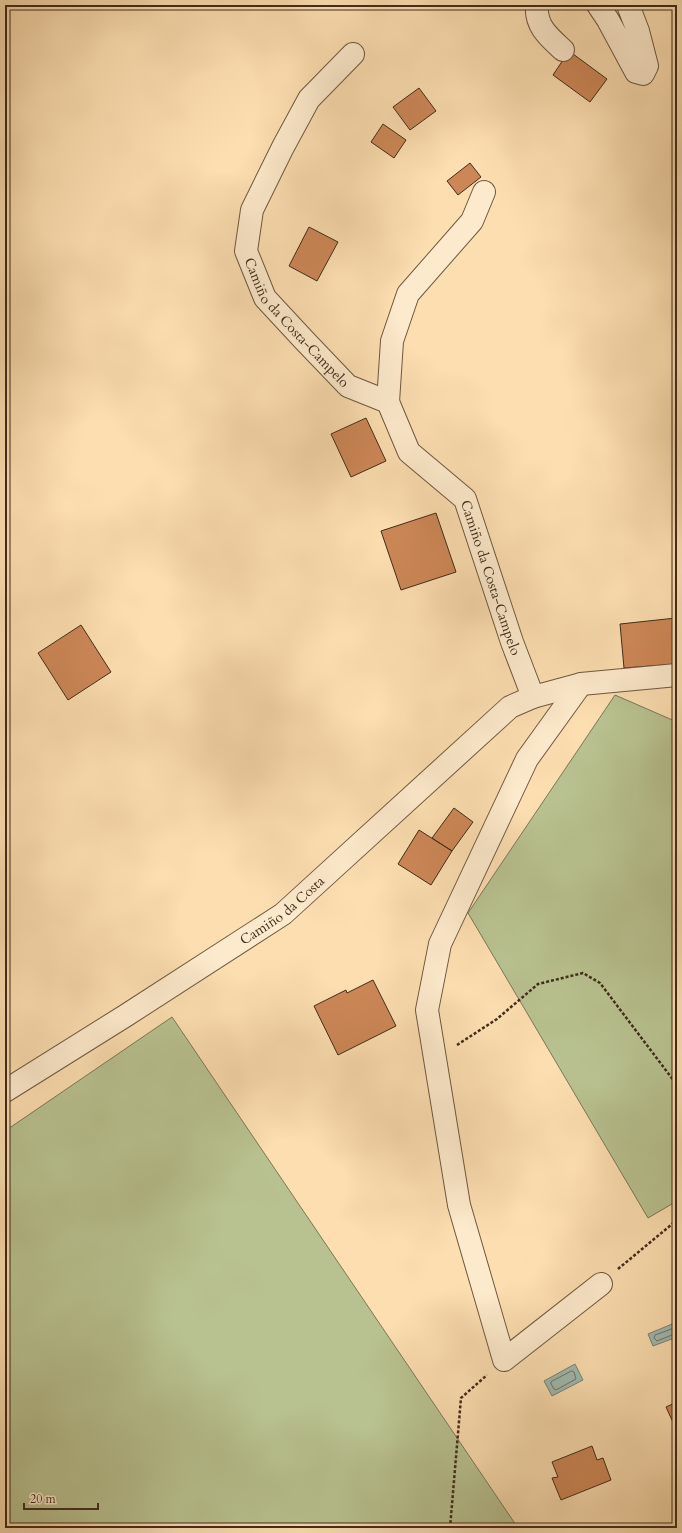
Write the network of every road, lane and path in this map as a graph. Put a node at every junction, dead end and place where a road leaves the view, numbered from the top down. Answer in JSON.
{"nodes":[{"id":1,"x":536,"y":5,"type":"edge"},
{"id":2,"x":598,"y":5,"type":"edge"},
{"id":3,"x":628,"y":5,"type":"edge"},
{"id":4,"x":563,"y":50,"type":"dead end"},
{"id":5,"x":353,"y":54,"type":"dead end"},
{"id":6,"x":484,"y":192,"type":"dead end"},
{"id":7,"x":388,"y":402,"type":"junction"},
{"id":8,"x":677,"y":675,"type":"edge"},
{"id":9,"x":581,"y":684,"type":"junction"},
{"id":10,"x":533,"y":697,"type":"junction"},
{"id":11,"x":435,"y":1059,"type":"junction"},
{"id":12,"x":677,"y":1085,"type":"edge"},
{"id":13,"x":5,"y":1091,"type":"edge"},
{"id":14,"x":677,"y":1220,"type":"edge"},
{"id":15,"x":601,"y":1284,"type":"joint"},
{"id":16,"x":504,"y":1360,"type":"junction"},
{"id":17,"x":450,"y":1528,"type":"edge"}],
"edges":[{"from":1,"to":4,"type":"street"},
{"from":2,"to":3,"type":"street"},
{"from":5,"to":7,"type":"street","name":"Camiño da Costa-Campelo"},
{"from":6,"to":7,"type":"street"},
{"from":7,"to":10,"type":"street","name":"Camiño da Costa-Campelo"},
{"from":8,"to":9,"type":"street","name":"Camiño da Costa"},
{"from":9,"to":10,"type":"street","name":"Camiño da Costa"},
{"from":9,"to":11,"type":"street"},
{"from":10,"to":13,"type":"street","name":"Camiño da Costa"},
{"from":11,"to":12,"type":"path"},
{"from":11,"to":16,"type":"street"},
{"from":14,"to":15,"type":"path"},
{"from":15,"to":16,"type":"street"},
{"from":16,"to":17,"type":"path"}]}
